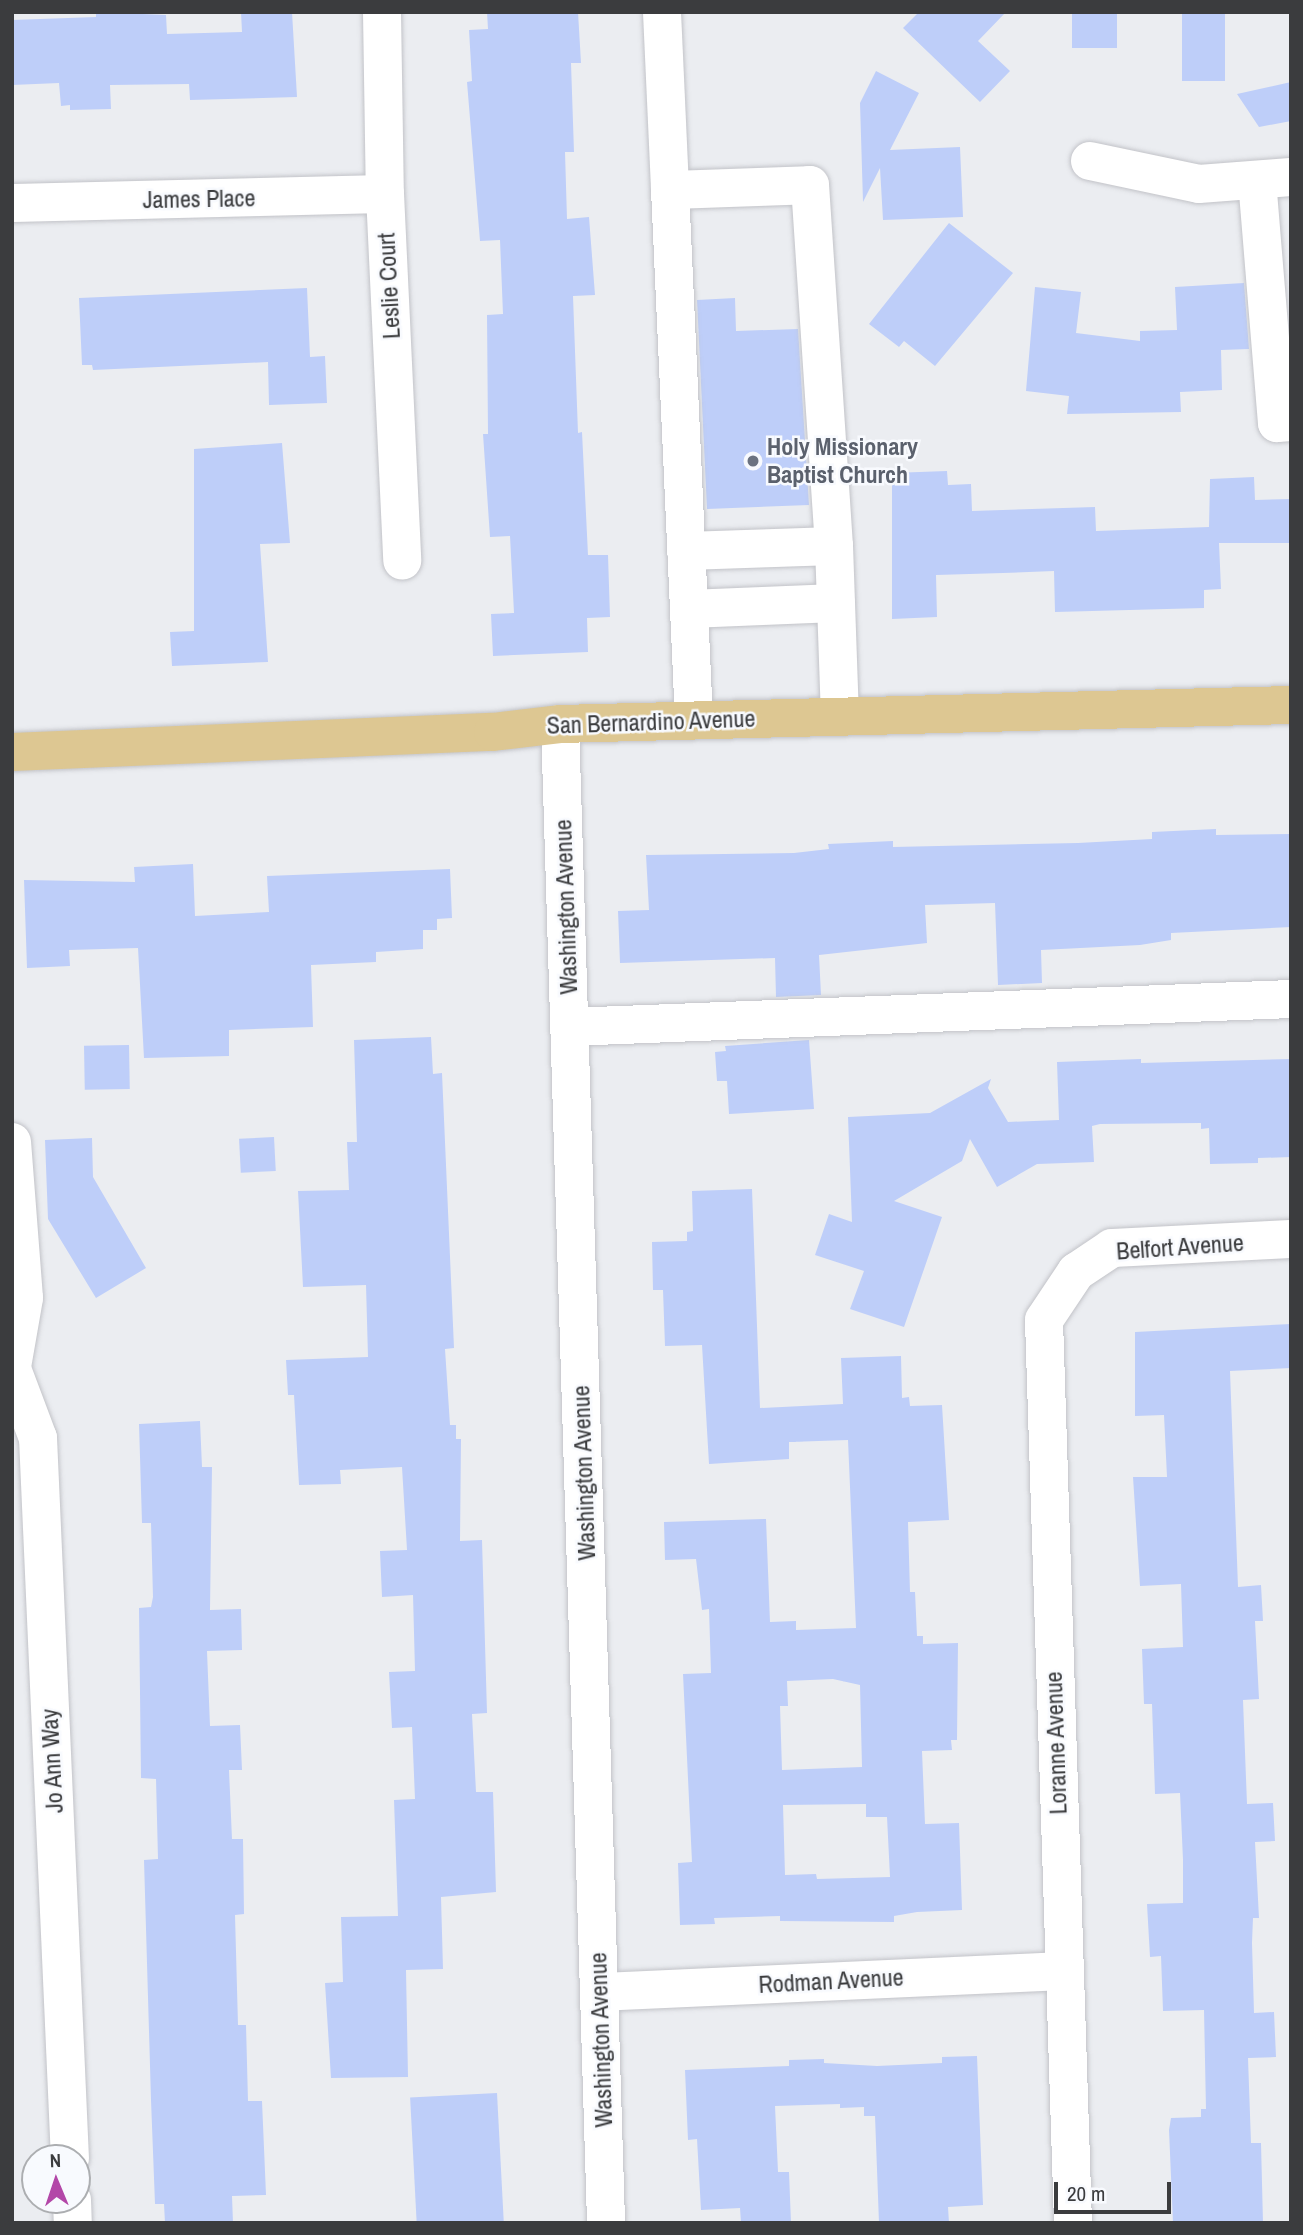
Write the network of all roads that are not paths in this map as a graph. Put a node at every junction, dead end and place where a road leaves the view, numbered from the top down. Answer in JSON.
{"nodes":[{"id":1,"x":382,"y":12,"type":"edge"},
{"id":2,"x":662,"y":12,"type":"edge"},
{"id":3,"x":1090,"y":161,"type":"dead end"},
{"id":4,"x":1274,"y":179,"type":"edge"},
{"id":5,"x":670,"y":190,"type":"junction"},
{"id":6,"x":385,"y":194,"type":"junction"},
{"id":7,"x":12,"y":203,"type":"edge"},
{"id":8,"x":1291,"y":422,"type":"edge"},
{"id":9,"x":834,"y":546,"type":"junction"},
{"id":10,"x":686,"y":551,"type":"junction"},
{"id":11,"x":402,"y":561,"type":"dead end"},
{"id":12,"x":836,"y":603,"type":"junction"},
{"id":13,"x":689,"y":609,"type":"junction"},
{"id":14,"x":1291,"y":705,"type":"edge"},
{"id":15,"x":840,"y":716,"type":"junction"},
{"id":16,"x":694,"y":720,"type":"junction"},
{"id":17,"x":560,"y":724,"type":"junction"},
{"id":18,"x":12,"y":752,"type":"edge"},
{"id":19,"x":1291,"y":999,"type":"edge"},
{"id":20,"x":569,"y":1027,"type":"junction"},
{"id":21,"x":12,"y":1142,"type":"edge"},
{"id":22,"x":1291,"y":1239,"type":"edge"},
{"id":23,"x":1076,"y":1272,"type":"joint"},
{"id":24,"x":12,"y":1368,"type":"edge"},
{"id":25,"x":1062,"y":1971,"type":"junction"},
{"id":26,"x":600,"y":1992,"type":"junction"},
{"id":27,"x":69,"y":2144,"type":"edge"},
{"id":28,"x":606,"y":2223,"type":"edge"},
{"id":29,"x":1073,"y":2223,"type":"edge"}],
"edges":[{"from":1,"to":6,"type":"street","name":"Leslie Court"},
{"from":2,"to":5,"type":"street"},
{"from":3,"to":4,"type":"street"},
{"from":4,"to":8,"type":"street"},
{"from":5,"to":9,"type":"street"},
{"from":5,"to":10,"type":"street"},
{"from":6,"to":7,"type":"street","name":"James Place"},
{"from":6,"to":11,"type":"street","name":"Leslie Court"},
{"from":9,"to":10,"type":"street"},
{"from":9,"to":12,"type":"street"},
{"from":10,"to":13,"type":"street"},
{"from":12,"to":13,"type":"street"},
{"from":12,"to":15,"type":"street"},
{"from":13,"to":16,"type":"street"},
{"from":14,"to":15,"type":"main road","name":"San Bernardino Avenue"},
{"from":15,"to":16,"type":"main road","name":"San Bernardino Avenue"},
{"from":16,"to":17,"type":"main road","name":"San Bernardino Avenue"},
{"from":17,"to":18,"type":"main road","name":"San Bernardino Avenue"},
{"from":17,"to":20,"type":"street","name":"Washington Avenue"},
{"from":19,"to":20,"type":"street"},
{"from":20,"to":26,"type":"street","name":"Washington Avenue"},
{"from":21,"to":24,"type":"street"},
{"from":22,"to":23,"type":"street","name":"Belfort Avenue"},
{"from":23,"to":25,"type":"street","name":"Loranne Avenue"},
{"from":24,"to":27,"type":"street","name":"Jo Ann Way"},
{"from":25,"to":26,"type":"street","name":"Rodman Avenue"},
{"from":25,"to":29,"type":"street","name":"Loranne Avenue"},
{"from":26,"to":28,"type":"street","name":"Washington Avenue"}]}
